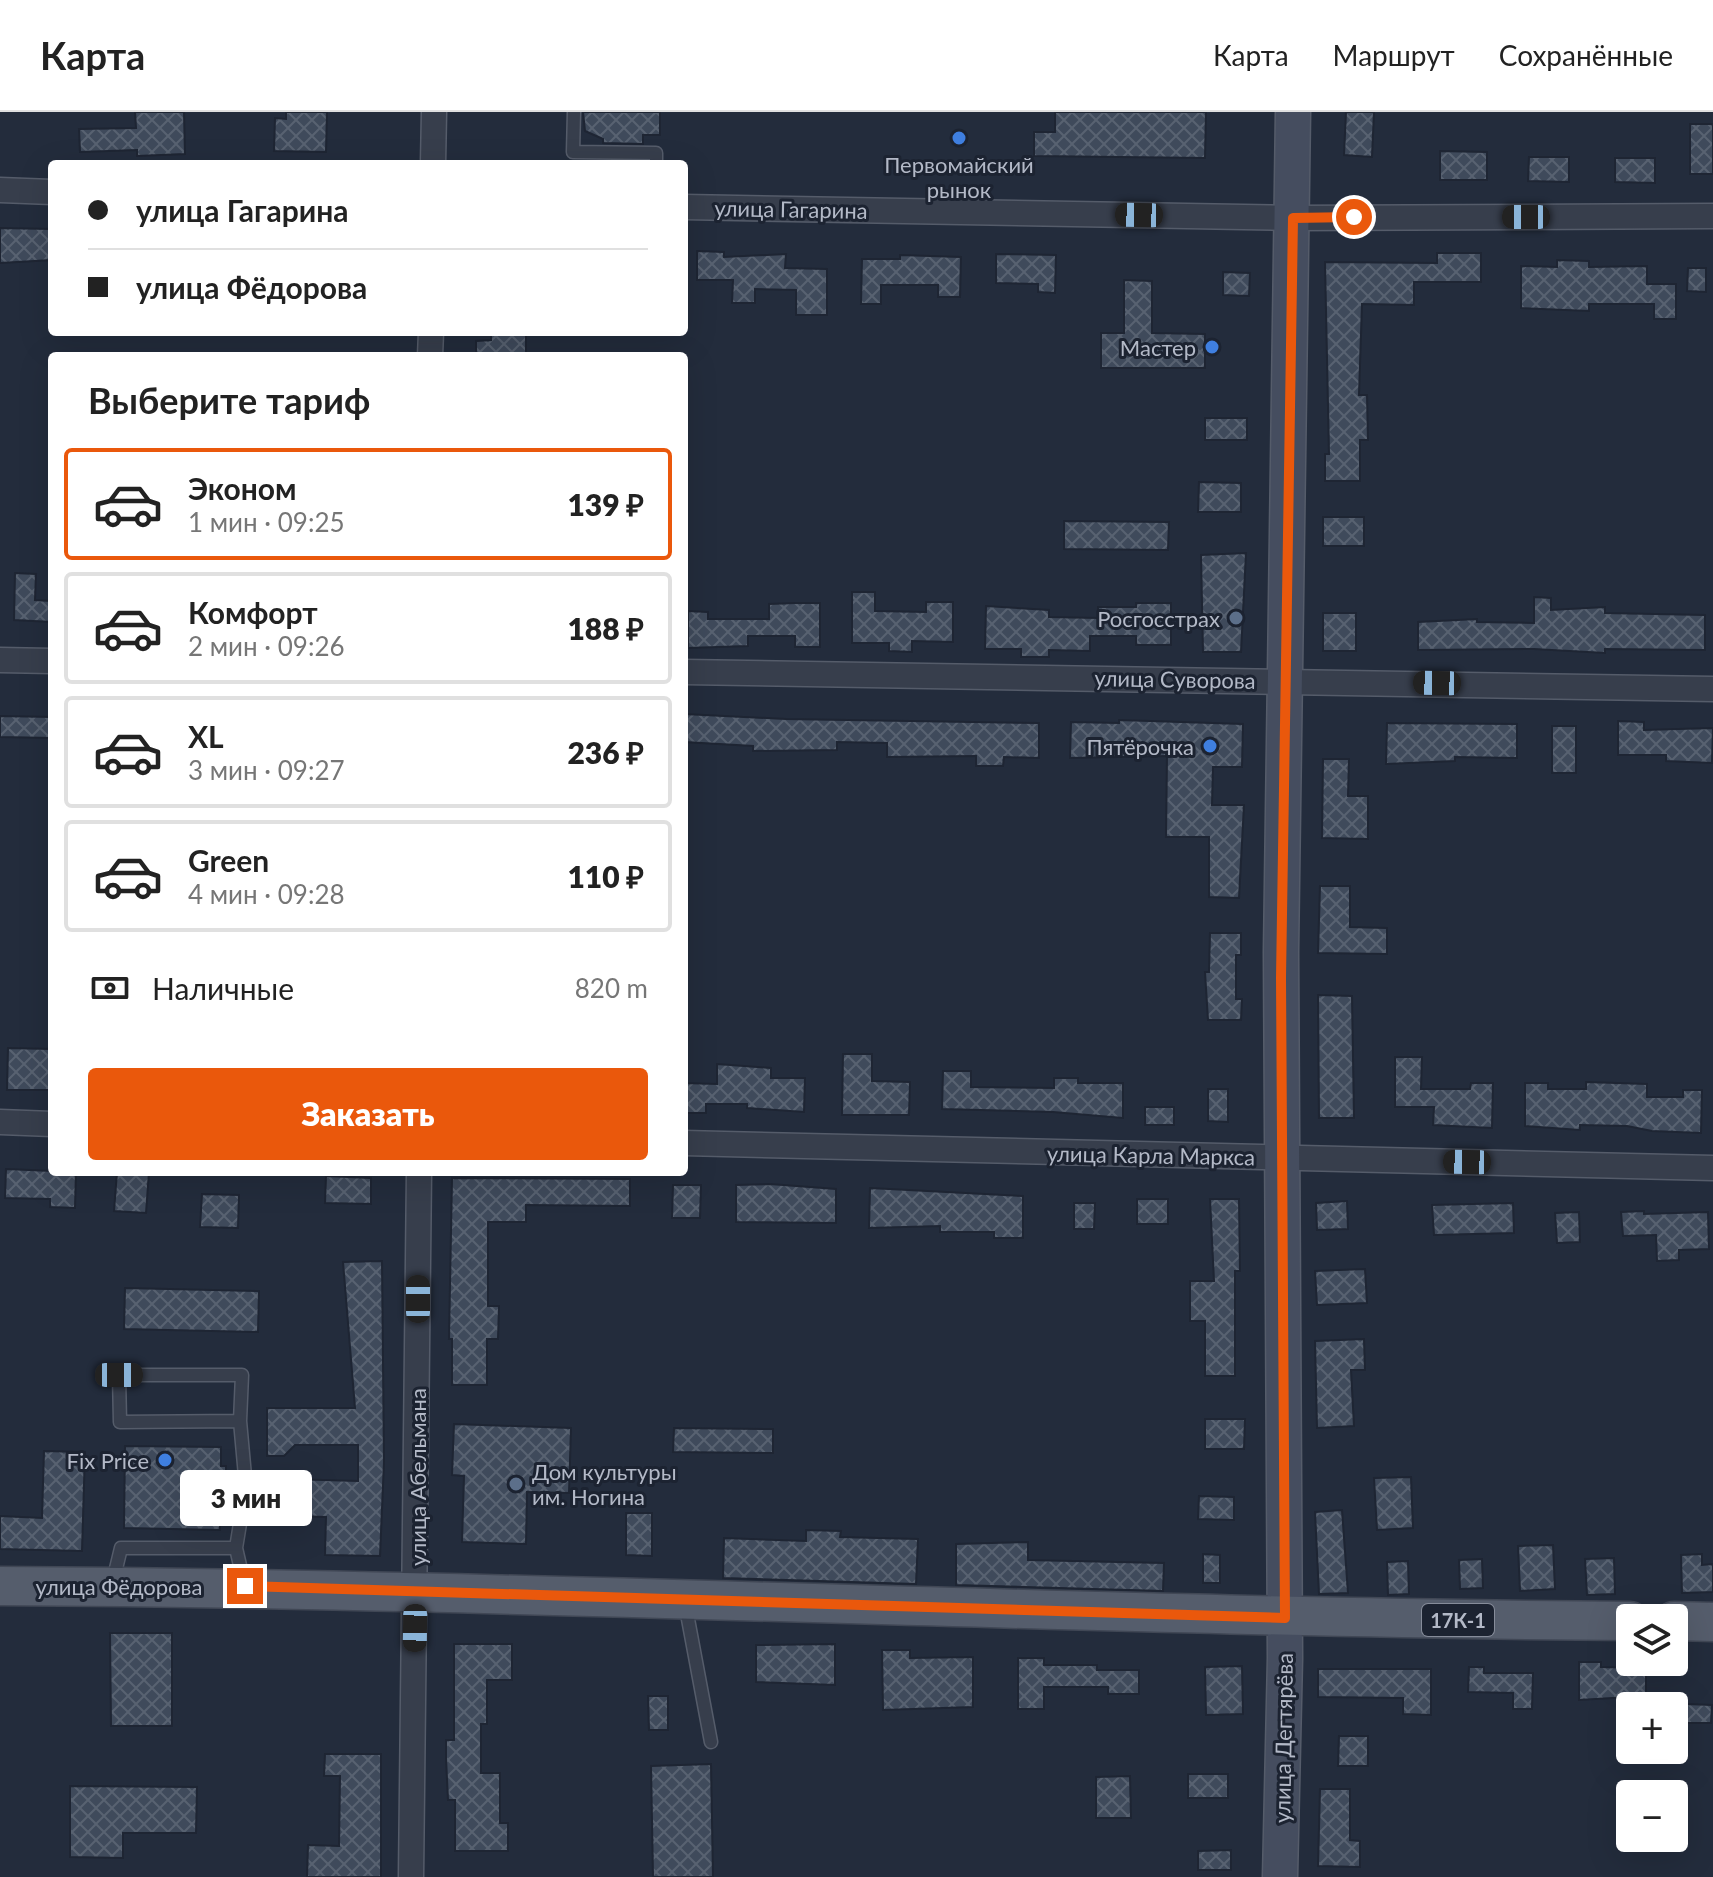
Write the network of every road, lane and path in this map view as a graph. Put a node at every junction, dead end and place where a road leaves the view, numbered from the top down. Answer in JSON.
{"nodes":[{"id":1,"x":434,"y":112,"type":"edge"},
{"id":2,"x":574,"y":112,"type":"edge"},
{"id":3,"x":1293,"y":112,"type":"edge"},
{"id":4,"x":433,"y":160,"type":"edge"},
{"id":5,"x":656,"y":160,"type":"edge"},
{"id":6,"x":0,"y":190,"type":"edge"},
{"id":7,"x":48,"y":192,"type":"edge"},
{"id":8,"x":688,"y":207,"type":"edge"},
{"id":9,"x":1713,"y":216,"type":"edge"},
{"id":10,"x":1293,"y":218,"type":"junction"},
{"id":11,"x":0,"y":660,"type":"edge"},
{"id":12,"x":48,"y":661,"type":"edge"},
{"id":13,"x":688,"y":672,"type":"edge"},
{"id":14,"x":1284,"y":680,"type":"junction"},
{"id":15,"x":1713,"y":689,"type":"edge"},
{"id":16,"x":0,"y":1122,"type":"edge"},
{"id":17,"x":48,"y":1124,"type":"edge"},
{"id":18,"x":688,"y":1143,"type":"edge"},
{"id":19,"x":1282,"y":1158,"type":"junction"},
{"id":20,"x":1713,"y":1168,"type":"edge"},
{"id":21,"x":419,"y":1176,"type":"edge"},
{"id":22,"x":240,"y":1421,"type":"junction"},
{"id":23,"x":236,"y":1548,"type":"junction"},
{"id":24,"x":0,"y":1586,"type":"edge"},
{"id":25,"x":245,"y":1586,"type":"junction"},
{"id":26,"x":112,"y":1587,"type":"junction"},
{"id":27,"x":416,"y":1591,"type":"junction"},
{"id":28,"x":684,"y":1600,"type":"junction"},
{"id":29,"x":1285,"y":1618,"type":"junction"},
{"id":30,"x":1616,"y":1621,"type":"edge"},
{"id":31,"x":1688,"y":1621,"type":"edge"},
{"id":32,"x":1713,"y":1622,"type":"edge"},
{"id":33,"x":711,"y":1742,"type":"dead end"},
{"id":34,"x":411,"y":1877,"type":"edge"},
{"id":35,"x":1280,"y":1877,"type":"edge"}],
"edges":[{"from":1,"to":4,"type":"street"},
{"from":2,"to":5,"type":"lane"},
{"from":3,"to":10,"type":"main road","name":"улица Дегтярёва"},
{"from":6,"to":7,"type":"street"},
{"from":8,"to":10,"type":"street","name":"улица Гагарина"},
{"from":9,"to":10,"type":"street","name":"улица Гагарина"},
{"from":10,"to":14,"type":"main road","name":"улица Дегтярёва"},
{"from":11,"to":12,"type":"street"},
{"from":13,"to":14,"type":"street","name":"улица Суворова"},
{"from":14,"to":15,"type":"street","name":"улица Суворова"},
{"from":14,"to":19,"type":"main road","name":"улица Дегтярёва"},
{"from":16,"to":17,"type":"street"},
{"from":18,"to":19,"type":"street","name":"улица Карла Маркса"},
{"from":19,"to":20,"type":"street","name":"улица Карла Маркса"},
{"from":19,"to":29,"type":"main road","name":"улица Дегтярёва"},
{"from":21,"to":27,"type":"street","name":"улица Абельмана"},
{"from":22,"to":22,"type":"lane"},
{"from":22,"to":23,"type":"lane"},
{"from":23,"to":25,"type":"lane"},
{"from":23,"to":26,"type":"lane"},
{"from":24,"to":26,"type":"main road","name":"улица Фёдорова","number":"17К-1"},
{"from":25,"to":26,"type":"main road","name":"улица Фёдорова","number":"17К-1"},
{"from":25,"to":27,"type":"main road","name":"улица Фёдорова","number":"17К-1"},
{"from":27,"to":28,"type":"main road","name":"улица Фёдорова","number":"17К-1"},
{"from":27,"to":34,"type":"street","name":"улица Абельмана"},
{"from":28,"to":29,"type":"main road","name":"улица Фёдорова","number":"17К-1"},
{"from":28,"to":33,"type":"lane"},
{"from":29,"to":30,"type":"main road","name":"улица Фёдорова","number":"17К-1"},
{"from":29,"to":35,"type":"main road","name":"улица Дегтярёва"},
{"from":31,"to":32,"type":"main road"}]}
